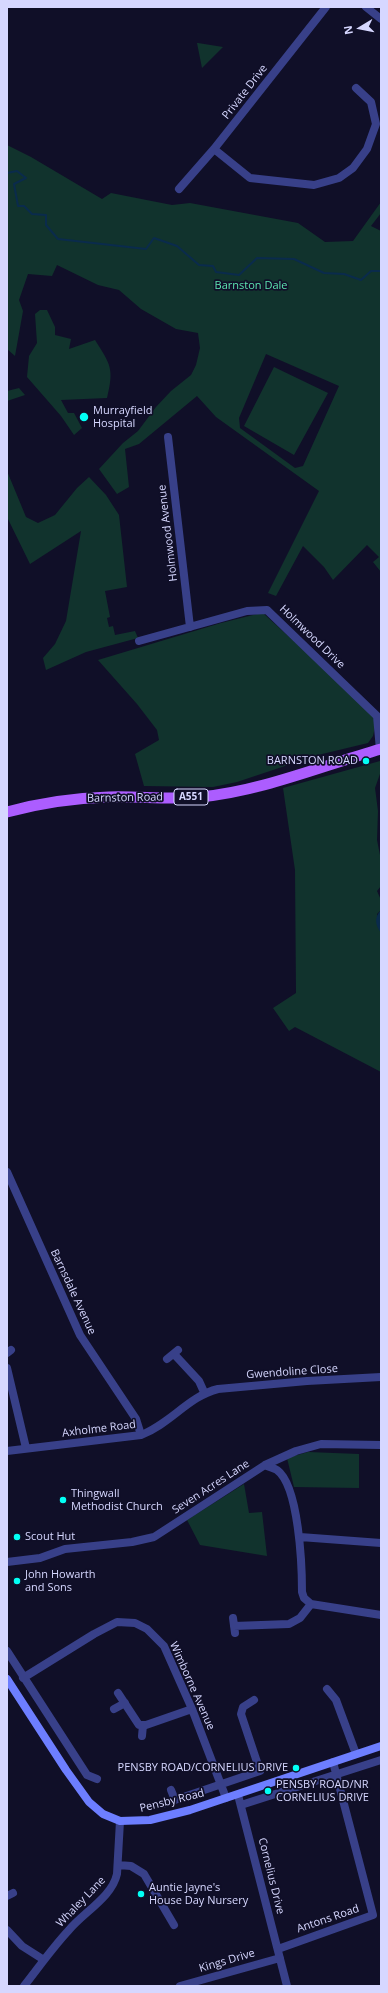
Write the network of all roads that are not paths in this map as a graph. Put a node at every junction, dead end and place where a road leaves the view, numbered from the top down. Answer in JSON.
{"nodes":[{"id":1,"x":326,"y":7,"type":"edge"},
{"id":2,"x":366,"y":7,"type":"edge"},
{"id":3,"x":381,"y":19,"type":"edge"},
{"id":4,"x":356,"y":88,"type":"dead end"},
{"id":5,"x":214,"y":149,"type":"junction"},
{"id":6,"x":179,"y":188,"type":"dead end"},
{"id":7,"x":168,"y":437,"type":"dead end"},
{"id":8,"x":190,"y":627,"type":"junction"},
{"id":9,"x":139,"y":641,"type":"dead end"},
{"id":10,"x":381,"y":749,"type":"edge"},
{"id":11,"x":7,"y":812,"type":"edge"},
{"id":12,"x":7,"y":1172,"type":"edge"},
{"id":13,"x":173,"y":1354,"type":"dead end"},
{"id":14,"x":7,"y":1368,"type":"edge"},
{"id":15,"x":381,"y":1377,"type":"edge"},
{"id":16,"x":204,"y":1392,"type":"junction"},
{"id":17,"x":141,"y":1435,"type":"junction"},
{"id":18,"x":381,"y":1445,"type":"edge"},
{"id":19,"x":26,"y":1448,"type":"junction"},
{"id":20,"x":7,"y":1450,"type":"edge"},
{"id":21,"x":265,"y":1466,"type":"junction"},
{"id":22,"x":300,"y":1537,"type":"junction"},
{"id":23,"x":381,"y":1543,"type":"edge"},
{"id":24,"x":7,"y":1562,"type":"edge"},
{"id":25,"x":310,"y":1604,"type":"junction"},
{"id":26,"x":381,"y":1615,"type":"edge"},
{"id":27,"x":234,"y":1626,"type":"dead end"},
{"id":28,"x":7,"y":1651,"type":"edge"},
{"id":29,"x":23,"y":1678,"type":"junction"},
{"id":30,"x":7,"y":1679,"type":"edge"},
{"id":31,"x":327,"y":1689,"type":"dead end"},
{"id":32,"x":118,"y":1693,"type":"dead end"},
{"id":33,"x":254,"y":1700,"type":"dead end"},
{"id":34,"x":124,"y":1702,"type":"junction"},
{"id":35,"x":114,"y":1709,"type":"dead end"},
{"id":36,"x":192,"y":1709,"type":"junction"},
{"id":37,"x":143,"y":1725,"type":"junction"},
{"id":38,"x":142,"y":1736,"type":"dead end"},
{"id":39,"x":381,"y":1746,"type":"edge"},
{"id":40,"x":356,"y":1754,"type":"junction"},
{"id":41,"x":381,"y":1760,"type":"edge"},
{"id":42,"x":333,"y":1762,"type":"junction"},
{"id":43,"x":337,"y":1775,"type":"junction"},
{"id":44,"x":97,"y":1779,"type":"dead end"},
{"id":45,"x":222,"y":1784,"type":"junction"},
{"id":46,"x":172,"y":1790,"type":"dead end"},
{"id":47,"x":238,"y":1794,"type":"junction"},
{"id":48,"x":226,"y":1798,"type":"junction"},
{"id":49,"x":175,"y":1800,"type":"junction"},
{"id":50,"x":163,"y":1804,"type":"dead end"},
{"id":51,"x":241,"y":1805,"type":"junction"},
{"id":52,"x":120,"y":1821,"type":"junction"},
{"id":53,"x":118,"y":1865,"type":"junction"},
{"id":54,"x":174,"y":1925,"type":"dead end"},
{"id":55,"x":7,"y":1930,"type":"edge"},
{"id":56,"x":278,"y":1949,"type":"junction"},
{"id":57,"x":280,"y":1958,"type":"junction"},
{"id":58,"x":44,"y":1960,"type":"junction"},
{"id":59,"x":24,"y":1986,"type":"edge"},
{"id":60,"x":180,"y":1986,"type":"edge"},
{"id":61,"x":287,"y":1986,"type":"edge"}],
"edges":[{"from":1,"to":5,"type":"street","name":"Private Drive"},
{"from":2,"to":3,"type":"street"},
{"from":4,"to":5,"type":"street"},
{"from":5,"to":6,"type":"street","name":"Private Drive"},
{"from":7,"to":8,"type":"street","name":"Holmwood Avenue"},
{"from":8,"to":9,"type":"street","name":"Holmwood Drive"},
{"from":8,"to":10,"type":"street","name":"Holmwood Drive"},
{"from":10,"to":11,"type":"main road","name":"Barnston Road","number":"A551"},
{"from":12,"to":17,"type":"street","name":"Barnsdale Avenue"},
{"from":13,"to":16,"type":"street"},
{"from":14,"to":19,"type":"street"},
{"from":15,"to":16,"type":"street","name":"Gwendoline Close"},
{"from":16,"to":17,"type":"street","name":"Axholme Road"},
{"from":17,"to":19,"type":"street","name":"Axholme Road"},
{"from":18,"to":21,"type":"street","name":"Seven Acres Lane"},
{"from":19,"to":20,"type":"street","name":"Axholme Road"},
{"from":21,"to":22,"type":"street"},
{"from":21,"to":24,"type":"street","name":"Seven Acres Lane"},
{"from":22,"to":23,"type":"street"},
{"from":22,"to":25,"type":"street"},
{"from":25,"to":26,"type":"street"},
{"from":25,"to":27,"type":"street"},
{"from":28,"to":29,"type":"street"},
{"from":29,"to":36,"type":"street","name":"Wimborne Avenue"},
{"from":29,"to":44,"type":"street"},
{"from":30,"to":52,"type":"main road","name":"Pensby Road"},
{"from":31,"to":40,"type":"street"},
{"from":32,"to":34,"type":"street"},
{"from":33,"to":45,"type":"street","name":"Pensby Road"},
{"from":34,"to":35,"type":"street"},
{"from":34,"to":37,"type":"street"},
{"from":36,"to":37,"type":"street"},
{"from":36,"to":45,"type":"street","name":"Wimborne Avenue"},
{"from":37,"to":38,"type":"street"},
{"from":39,"to":40,"type":"main road","name":"Pensby Road"},
{"from":40,"to":42,"type":"main road","name":"Pensby Road"},
{"from":41,"to":43,"type":"street"},
{"from":42,"to":43,"type":"street","name":"Antons Road"},
{"from":42,"to":47,"type":"main road","name":"Pensby Road"},
{"from":43,"to":51,"type":"street"},
{"from":43,"to":56,"type":"street","name":"Antons Road"},
{"from":45,"to":48,"type":"street","name":"Wimborne Avenue"},
{"from":45,"to":49,"type":"street","name":"Pensby Road"},
{"from":46,"to":49,"type":"street","name":"Pensby Road"},
{"from":47,"to":48,"type":"main road","name":"Pensby Road"},
{"from":47,"to":51,"type":"street","name":"Cornelius Drive"},
{"from":48,"to":52,"type":"main road","name":"Pensby Road"},
{"from":49,"to":50,"type":"street","name":"Pensby Road"},
{"from":51,"to":56,"type":"street","name":"Cornelius Drive"},
{"from":52,"to":53,"type":"street","name":"Whaley Lane"},
{"from":53,"to":54,"type":"street"},
{"from":53,"to":58,"type":"street","name":"Whaley Lane"},
{"from":55,"to":58,"type":"street"},
{"from":56,"to":57,"type":"street","name":"Cornelius Drive"},
{"from":57,"to":60,"type":"street","name":"Kings Drive"},
{"from":57,"to":61,"type":"street","name":"Cornelius Drive"},
{"from":58,"to":59,"type":"street","name":"Whaley Lane"}]}
